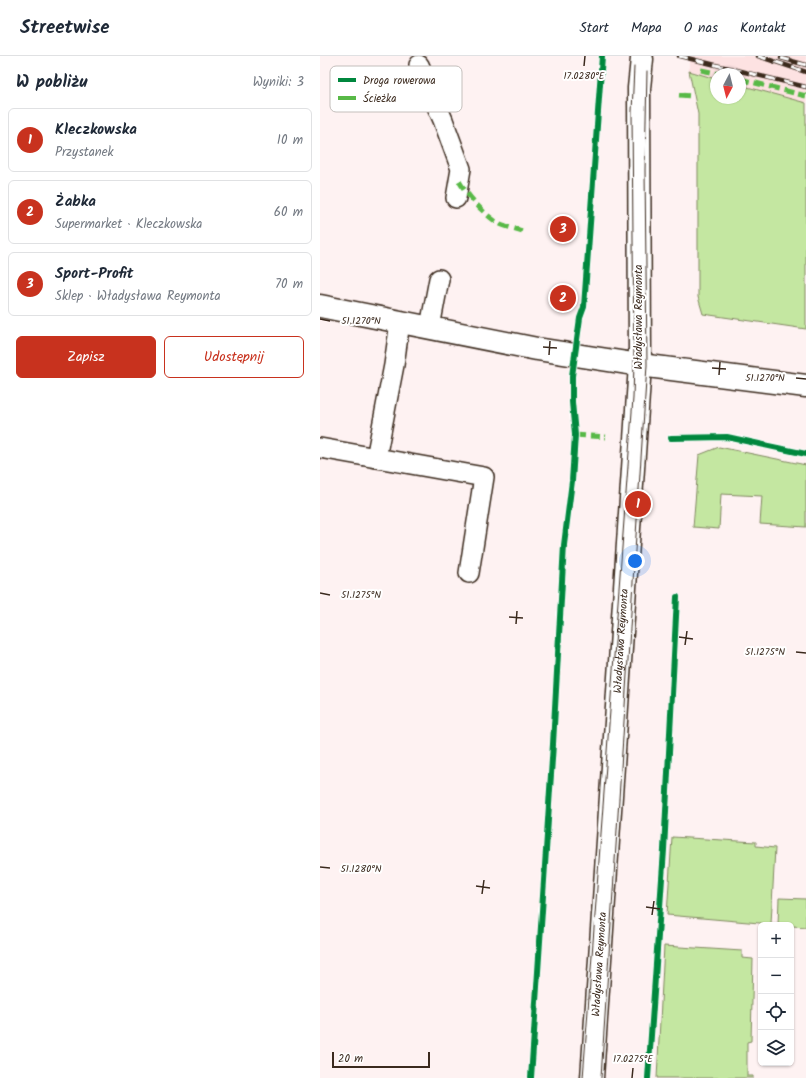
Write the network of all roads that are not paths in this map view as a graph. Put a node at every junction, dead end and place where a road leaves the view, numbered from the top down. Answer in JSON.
{"nodes":[{"id":1,"x":642,"y":59,"type":"dead end"},
{"id":2,"x":440,"y":112,"type":"edge"},
{"id":3,"x":456,"y":198,"type":"dead end"},
{"id":4,"x":439,"y":279,"type":"dead end"},
{"id":5,"x":320,"y":306,"type":"edge"},
{"id":6,"x":400,"y":322,"type":"junction"},
{"id":7,"x":430,"y":328,"type":"junction"},
{"id":8,"x":640,"y":365,"type":"junction"},
{"id":9,"x":806,"y":386,"type":"edge"},
{"id":10,"x":320,"y":448,"type":"edge"},
{"id":11,"x":376,"y":458,"type":"junction"},
{"id":12,"x":469,"y":573,"type":"dead end"},
{"id":13,"x":592,"y":1078,"type":"edge"}],
"edges":[{"from":1,"to":8,"type":"main road","name":"Władysława Reymonta"},
{"from":2,"to":3,"type":"lane"},
{"from":4,"to":7,"type":"lane"},
{"from":5,"to":6,"type":"main road"},
{"from":6,"to":7,"type":"main road"},
{"from":6,"to":11,"type":"lane"},
{"from":7,"to":8,"type":"main road"},
{"from":8,"to":9,"type":"main road"},
{"from":8,"to":13,"type":"main road","name":"Władysława Reymonta"},
{"from":10,"to":11,"type":"lane"},
{"from":11,"to":12,"type":"lane"}]}
